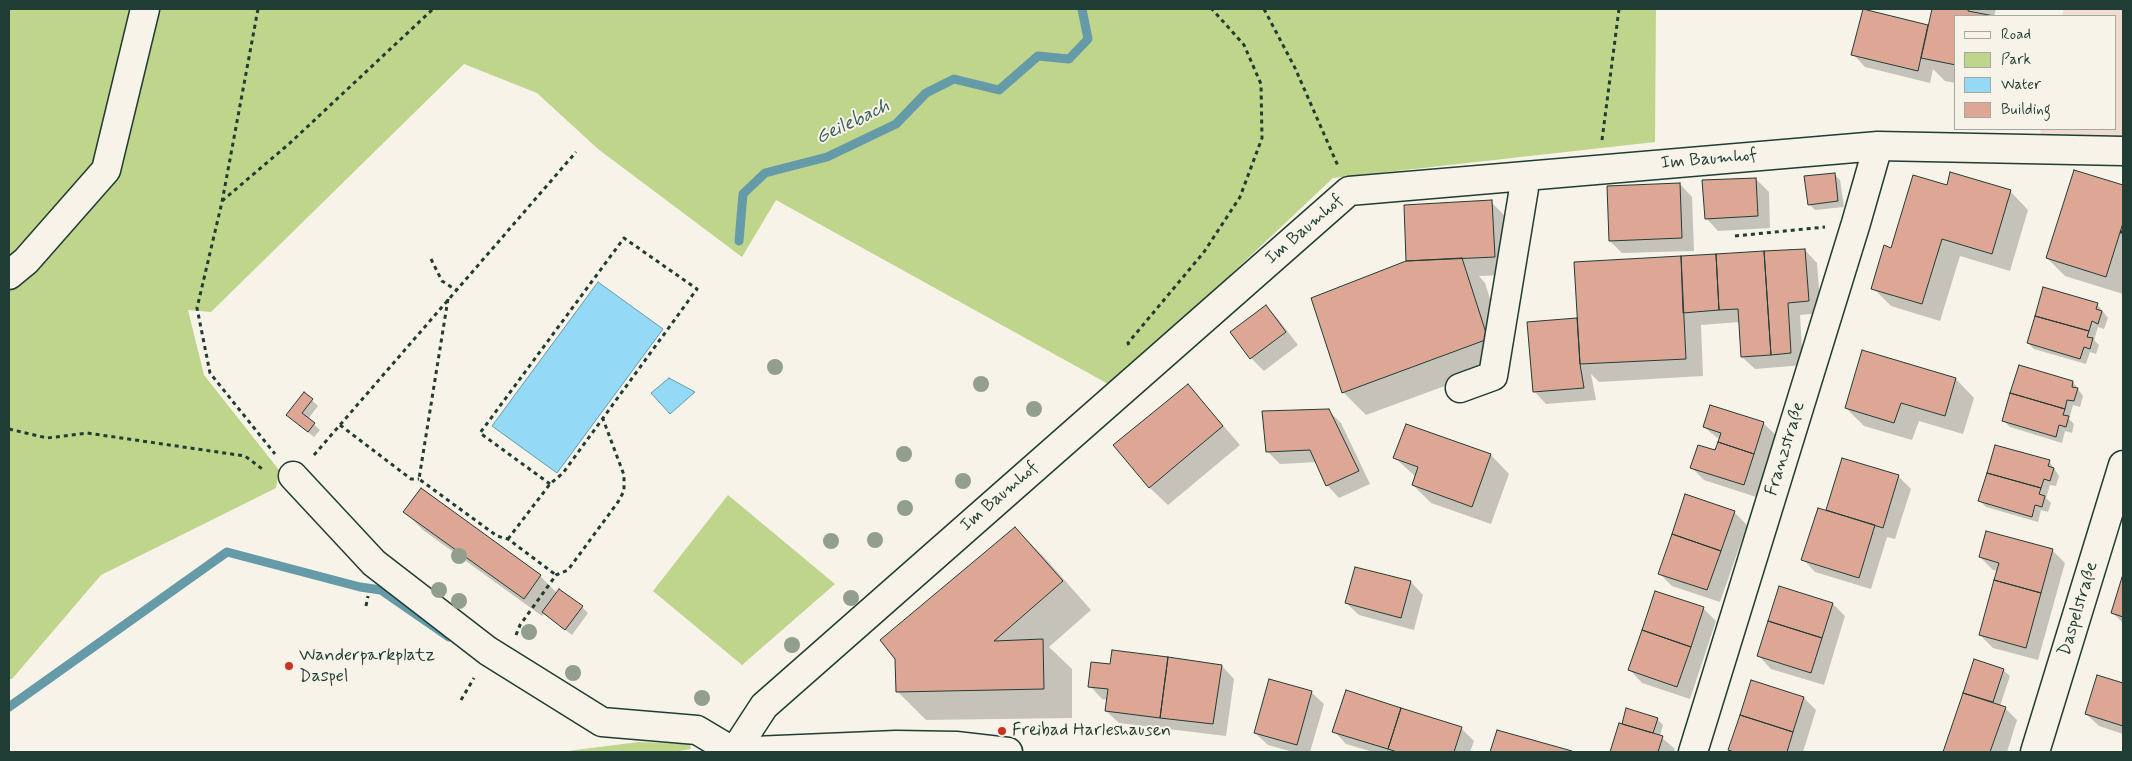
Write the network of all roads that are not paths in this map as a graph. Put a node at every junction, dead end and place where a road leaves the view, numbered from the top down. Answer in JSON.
{"nodes":[{"id":1,"x":145,"y":9,"type":"edge"},
{"id":2,"x":1878,"y":146,"type":"junction"},
{"id":3,"x":2123,"y":151,"type":"edge"},
{"id":4,"x":1526,"y":176,"type":"junction"},
{"id":5,"x":9,"y":275,"type":"edge"},
{"id":6,"x":1460,"y":388,"type":"dead end"},
{"id":7,"x":2123,"y":465,"type":"edge"},
{"id":8,"x":293,"y":476,"type":"road end"},
{"id":9,"x":2118,"y":502,"type":"edge"},
{"id":10,"x":895,"y":749,"type":"edge"},
{"id":11,"x":732,"y":752,"type":"edge"},
{"id":12,"x":1008,"y":752,"type":"edge"},
{"id":13,"x":1693,"y":752,"type":"edge"},
{"id":14,"x":2035,"y":752,"type":"edge"}],
"edges":[{"from":1,"to":5,"type":"street"},
{"from":2,"to":3,"type":"street","name":"Im Baumhof"},
{"from":2,"to":4,"type":"street","name":"Im Baumhof"},
{"from":2,"to":13,"type":"street","name":"Franzstraße"},
{"from":4,"to":6,"type":"street"},
{"from":4,"to":11,"type":"street","name":"Im Baumhof"},
{"from":7,"to":9,"type":"street","name":"Daspelstraße"},
{"from":8,"to":11,"type":"street"},
{"from":9,"to":14,"type":"street","name":"Daspelstraße"},
{"from":10,"to":11,"type":"street"},
{"from":10,"to":12,"type":"street"}]}
